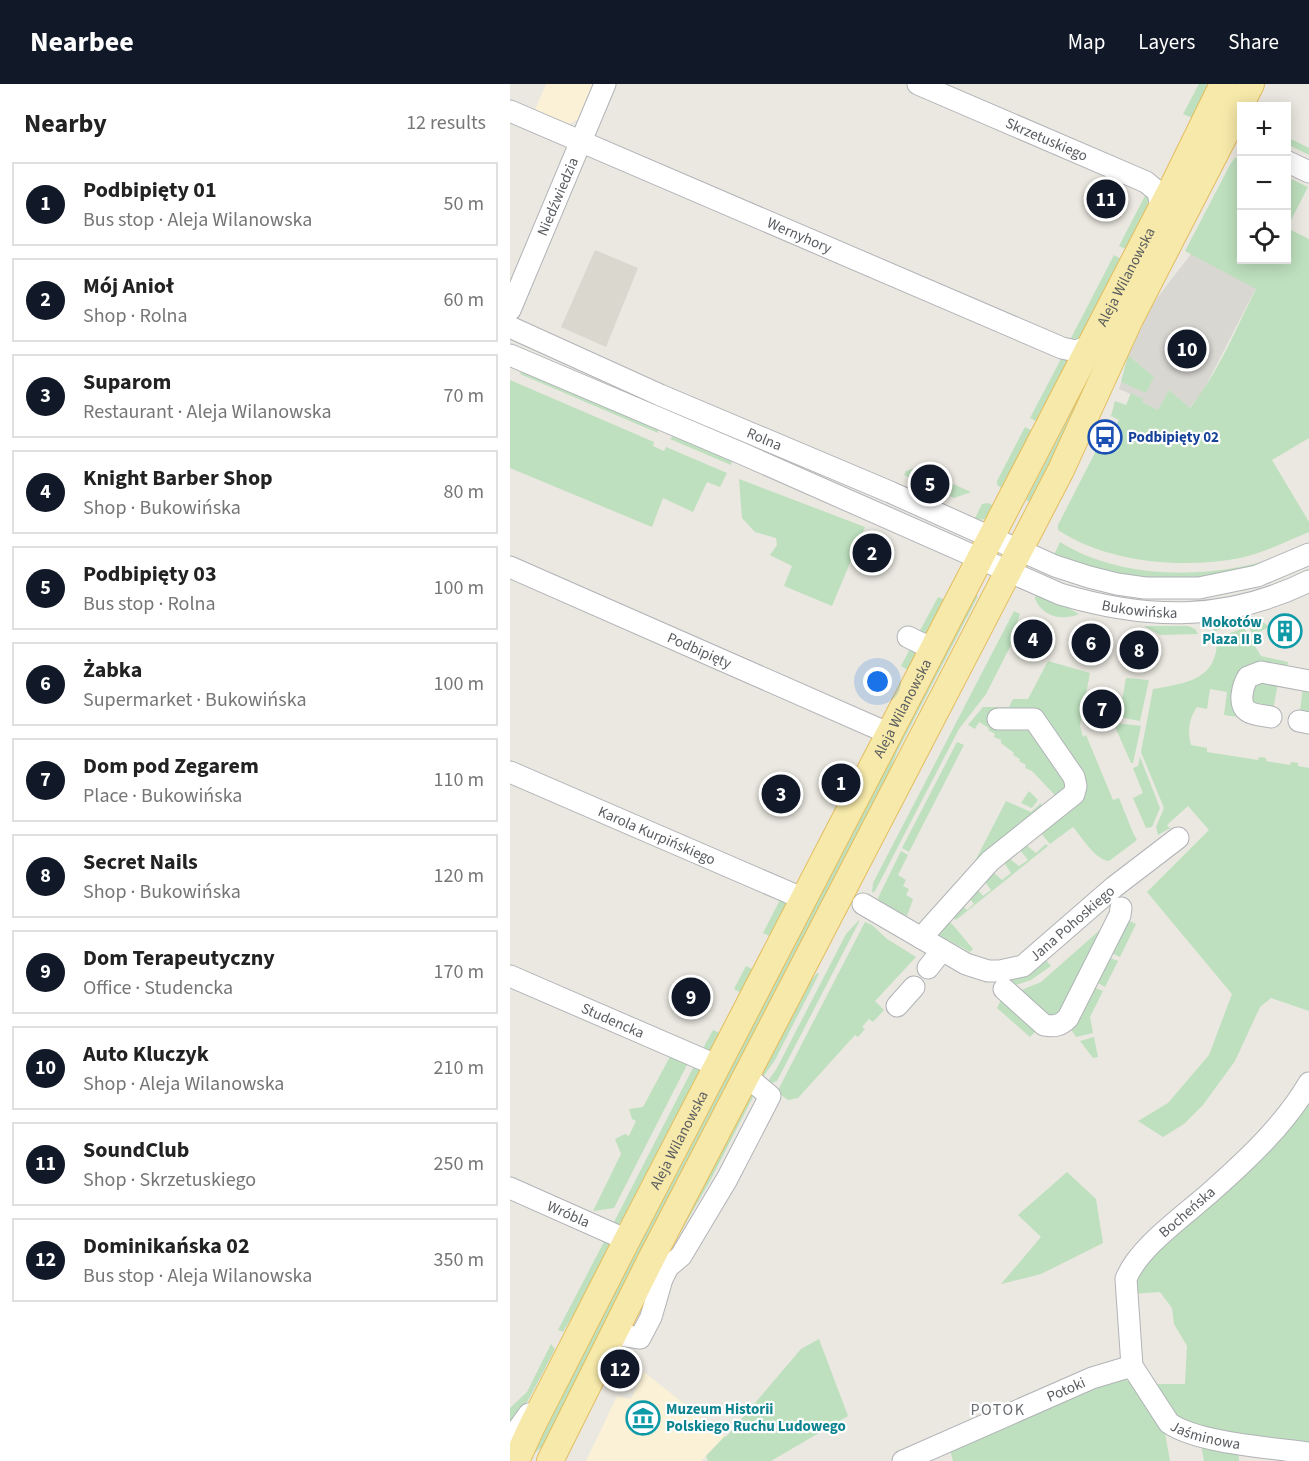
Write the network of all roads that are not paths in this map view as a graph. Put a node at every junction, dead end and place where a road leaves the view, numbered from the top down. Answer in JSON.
{"nodes":[{"id":1,"x":605,"y":84,"type":"edge"},
{"id":2,"x":918,"y":84,"type":"edge"},
{"id":3,"x":1223,"y":84,"type":"edge"},
{"id":4,"x":1251,"y":84,"type":"edge"},
{"id":5,"x":510,"y":111,"type":"edge"},
{"id":6,"x":1204,"y":120,"type":"junction"},
{"id":7,"x":1234,"y":135,"type":"edge"},
{"id":8,"x":580,"y":142,"type":"junction"},
{"id":9,"x":1291,"y":163,"type":"edge"},
{"id":10,"x":1309,"y":172,"type":"edge"},
{"id":11,"x":1161,"y":208,"type":"junction"},
{"id":12,"x":510,"y":310,"type":"edge"},
{"id":13,"x":510,"y":327,"type":"edge"},
{"id":14,"x":1090,"y":346,"type":"junction"},
{"id":15,"x":510,"y":355,"type":"edge"},
{"id":16,"x":985,"y":548,"type":"junction"},
{"id":17,"x":1309,"y":554,"type":"edge"},
{"id":18,"x":1014,"y":561,"type":"junction"},
{"id":19,"x":510,"y":567,"type":"edge"},
{"id":20,"x":1309,"y":581,"type":"edge"},
{"id":21,"x":908,"y":637,"type":"dead end"},
{"id":22,"x":933,"y":649,"type":"junction"},
{"id":23,"x":1309,"y":681,"type":"edge"},
{"id":24,"x":1271,"y":717,"type":"dead end"},
{"id":25,"x":998,"y":719,"type":"dead end"},
{"id":26,"x":890,"y":734,"type":"junction"},
{"id":27,"x":510,"y":772,"type":"edge"},
{"id":28,"x":1178,"y":838,"type":"dead end"},
{"id":29,"x":862,"y":854,"type":"junction"},
{"id":30,"x":804,"y":899,"type":"junction"},
{"id":31,"x":863,"y":904,"type":"junction"},
{"id":32,"x":1122,"y":908,"type":"dead end"},
{"id":33,"x":823,"y":929,"type":"junction"},
{"id":34,"x":916,"y":942,"type":"junction"},
{"id":35,"x":942,"y":950,"type":"junction"},
{"id":36,"x":928,"y":968,"type":"dead end"},
{"id":37,"x":510,"y":976,"type":"edge"},
{"id":38,"x":914,"y":987,"type":"dead end"},
{"id":39,"x":1004,"y":989,"type":"dead end"},
{"id":40,"x":897,"y":1006,"type":"dead end"},
{"id":41,"x":718,"y":1066,"type":"junction"},
{"id":42,"x":746,"y":1076,"type":"junction"},
{"id":43,"x":1309,"y":1083,"type":"edge"},
{"id":44,"x":510,"y":1188,"type":"edge"},
{"id":45,"x":627,"y":1240,"type":"junction"},
{"id":46,"x":681,"y":1256,"type":"junction"},
{"id":47,"x":651,"y":1259,"type":"junction"},
{"id":48,"x":613,"y":1334,"type":"junction"},
{"id":49,"x":1132,"y":1366,"type":"junction"},
{"id":50,"x":550,"y":1391,"type":"junction"},
{"id":51,"x":510,"y":1440,"type":"edge"},
{"id":52,"x":1309,"y":1453,"type":"edge"},
{"id":53,"x":941,"y":1454,"type":"edge"},
{"id":54,"x":550,"y":1458,"type":"edge"},
{"id":55,"x":516,"y":1461,"type":"edge"},
{"id":56,"x":903,"y":1461,"type":"edge"}],
"edges":[{"from":1,"to":8,"type":"street","name":"Niedźwiedzia"},
{"from":2,"to":11,"type":"street","name":"Skrzetuskiego"},
{"from":3,"to":6,"type":"main road","name":"Aleja Wilanowska"},
{"from":4,"to":7,"type":"main road","name":"Aleja Wilanowska"},
{"from":5,"to":8,"type":"street","name":"Wernyhory"},
{"from":6,"to":7,"type":"street"},
{"from":6,"to":11,"type":"main road","name":"Aleja Wilanowska"},
{"from":7,"to":18,"type":"main road","name":"Aleja Wilanowska"},
{"from":8,"to":12,"type":"street","name":"Niedźwiedzia"},
{"from":8,"to":14,"type":"street","name":"Wernyhory"},
{"from":9,"to":10,"type":"street"},
{"from":11,"to":14,"type":"main road","name":"Aleja Wilanowska"},
{"from":13,"to":16,"type":"street","name":"Rolna"},
{"from":14,"to":16,"type":"main road","name":"Aleja Wilanowska"},
{"from":15,"to":16,"type":"street","name":"Rolna"},
{"from":16,"to":18,"type":"street","name":"Rolna"},
{"from":16,"to":22,"type":"main road","name":"Aleja Wilanowska"},
{"from":17,"to":18,"type":"street","name":"Bukowińska"},
{"from":18,"to":20,"type":"street","name":"Bukowińska"},
{"from":18,"to":29,"type":"main road","name":"Aleja Wilanowska"},
{"from":19,"to":26,"type":"street","name":"Podbipięty"},
{"from":21,"to":22,"type":"street"},
{"from":22,"to":26,"type":"main road","name":"Aleja Wilanowska"},
{"from":23,"to":24,"type":"street"},
{"from":25,"to":34,"type":"street"},
{"from":26,"to":30,"type":"main road","name":"Aleja Wilanowska"},
{"from":27,"to":30,"type":"street","name":"Karola Kurpińskiego"},
{"from":28,"to":35,"type":"street","name":"Jana Pohoskiego"},
{"from":29,"to":31,"type":"street"},
{"from":29,"to":33,"type":"main road","name":"Aleja Wilanowska"},
{"from":30,"to":41,"type":"main road","name":"Aleja Wilanowska"},
{"from":31,"to":33,"type":"street"},
{"from":31,"to":34,"type":"street","name":"Jana Pohoskiego"},
{"from":32,"to":39,"type":"street"},
{"from":33,"to":42,"type":"main road","name":"Aleja Wilanowska"},
{"from":34,"to":35,"type":"street","name":"Jana Pohoskiego"},
{"from":35,"to":36,"type":"street"},
{"from":37,"to":41,"type":"street","name":"Studencka"},
{"from":38,"to":40,"type":"street"},
{"from":41,"to":45,"type":"main road","name":"Aleja Wilanowska"},
{"from":42,"to":46,"type":"street"},
{"from":42,"to":47,"type":"main road","name":"Aleja Wilanowska"},
{"from":43,"to":49,"type":"street","name":"Bocheńska"},
{"from":44,"to":45,"type":"street","name":"Wróbla"},
{"from":45,"to":50,"type":"main road","name":"Aleja Wilanowska"},
{"from":46,"to":47,"type":"street"},
{"from":46,"to":48,"type":"street"},
{"from":47,"to":48,"type":"main road","name":"Aleja Wilanowska"},
{"from":48,"to":54,"type":"main road","name":"Aleja Wilanowska"},
{"from":49,"to":52,"type":"street","name":"Jaśminowa"},
{"from":49,"to":53,"type":"street","name":"Potoki"},
{"from":50,"to":51,"type":"street"},
{"from":50,"to":55,"type":"main road","name":"Aleja Wilanowska"},
{"from":53,"to":56,"type":"street","name":"Potoki"}]}
